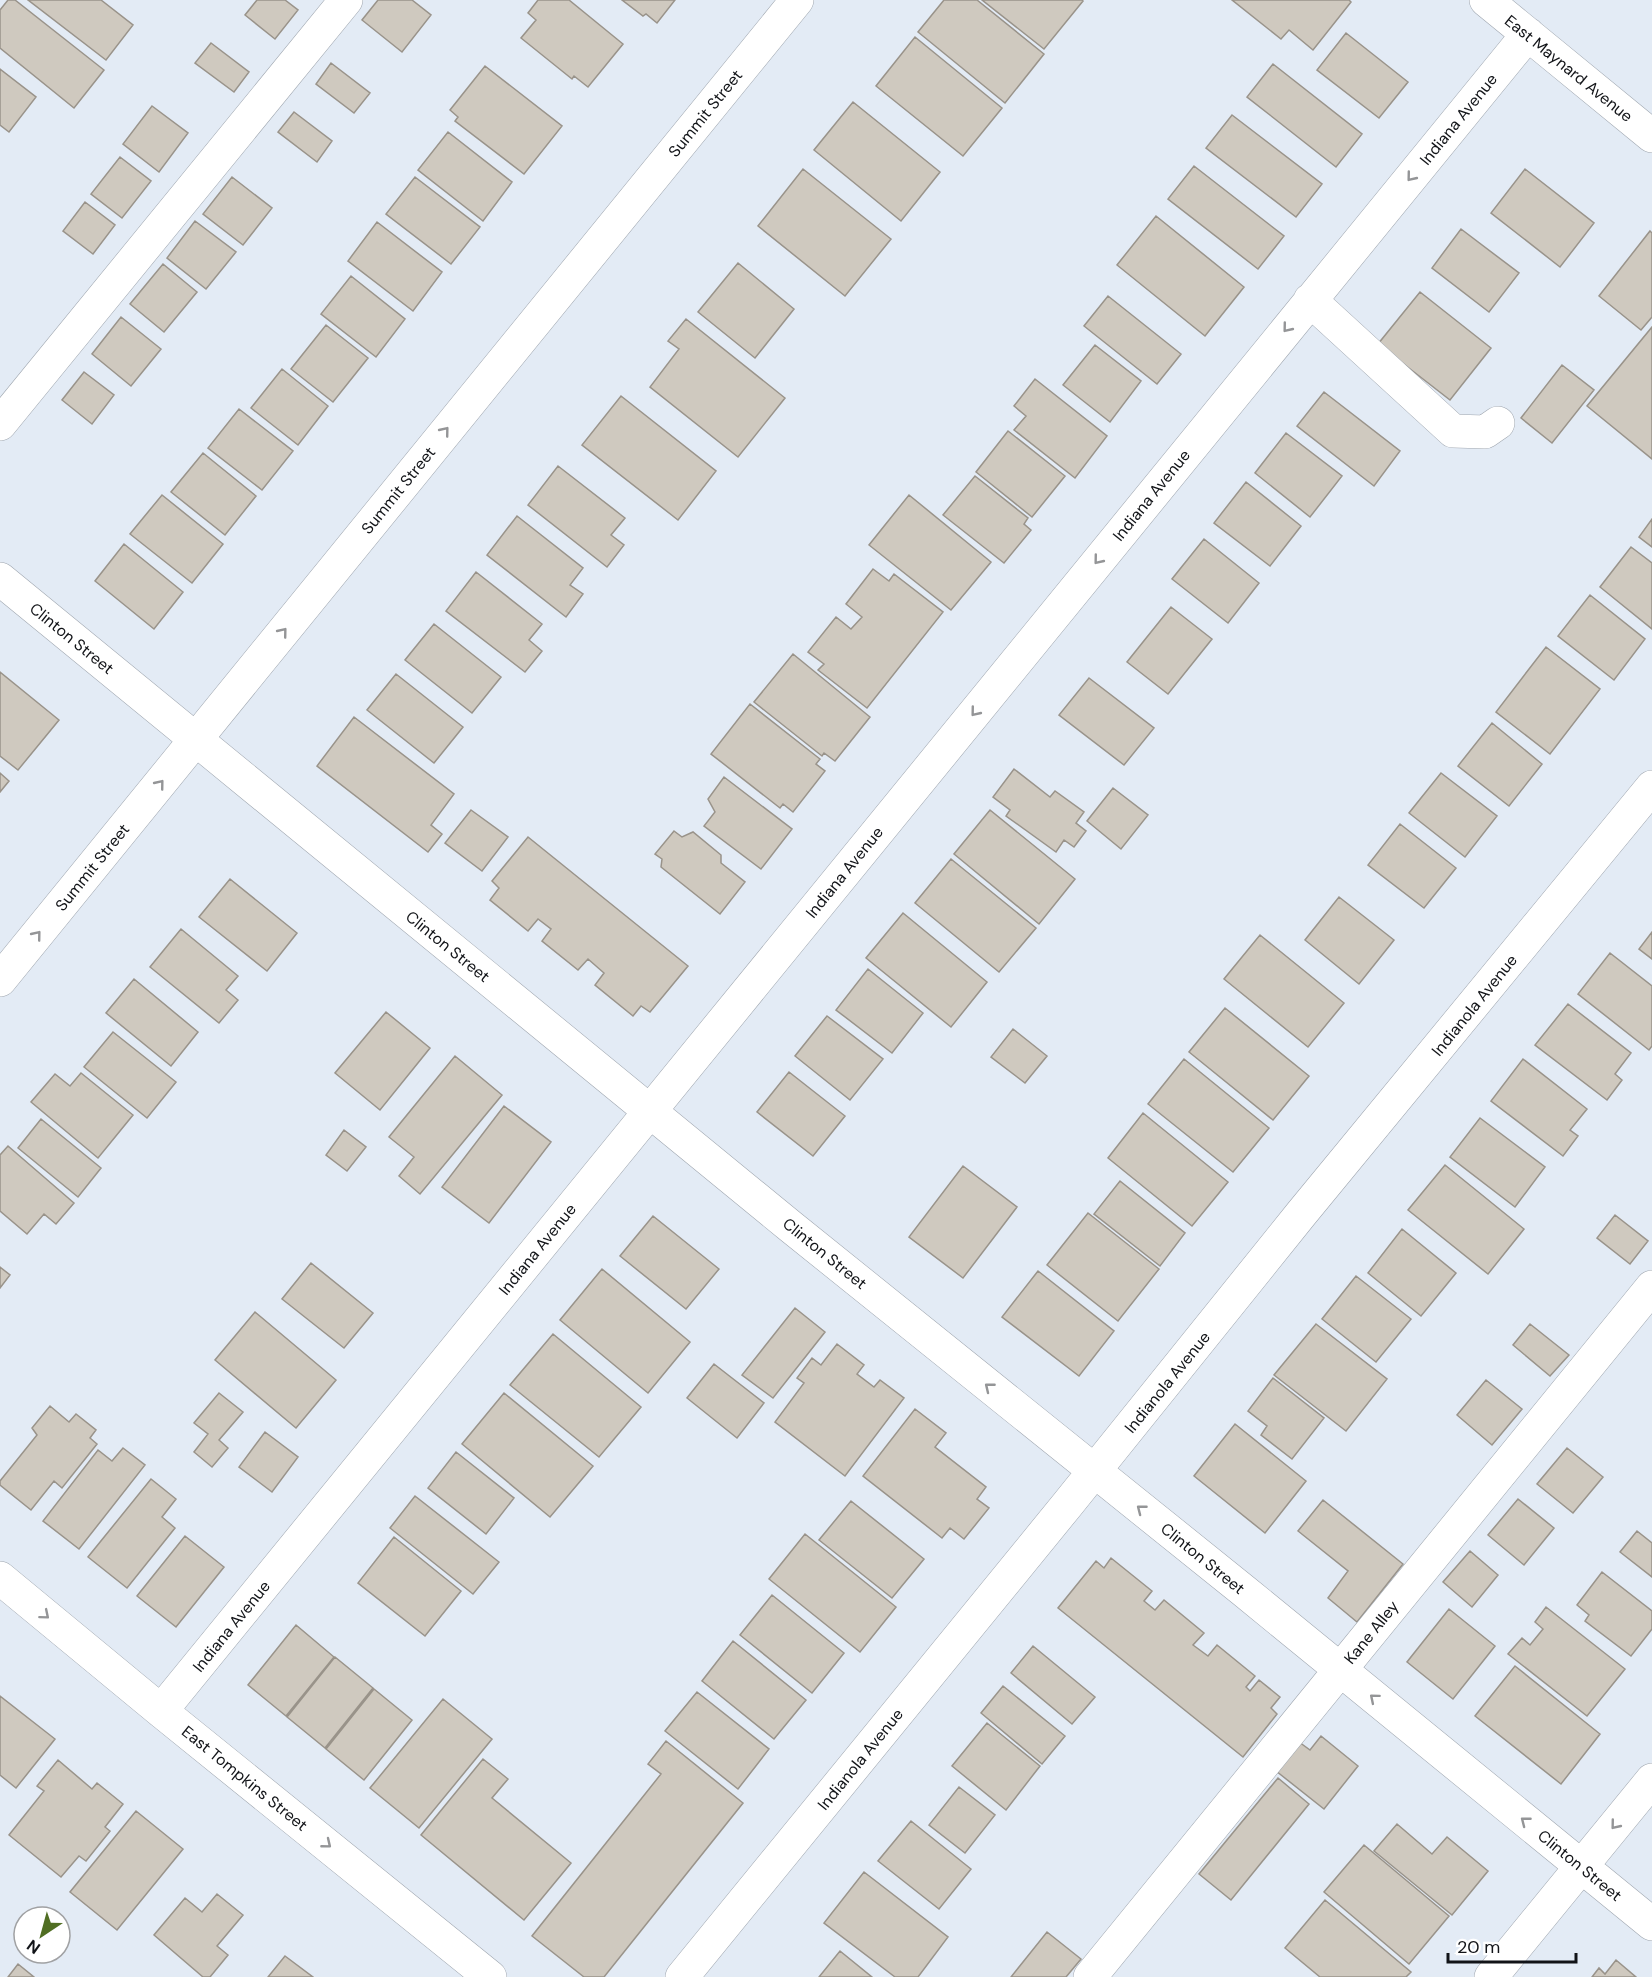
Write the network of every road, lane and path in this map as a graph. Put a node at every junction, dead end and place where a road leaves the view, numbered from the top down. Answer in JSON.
{"nodes":[{"id":1,"x":346,"y":0,"type":"edge"},
{"id":2,"x":797,"y":0,"type":"edge"},
{"id":3,"x":1486,"y":0,"type":"edge"},
{"id":4,"x":1528,"y":34,"type":"junction"},
{"id":5,"x":1652,"y":136,"type":"edge"},
{"id":6,"x":1310,"y":300,"type":"junction"},
{"id":7,"x":1498,"y":423,"type":"dead end"},
{"id":8,"x":0,"y":424,"type":"edge"},
{"id":9,"x":0,"y":579,"type":"edge"},
{"id":10,"x":196,"y":739,"type":"junction"},
{"id":11,"x":1652,"y":787,"type":"edge"},
{"id":12,"x":0,"y":980,"type":"edge"},
{"id":13,"x":650,"y":1111,"type":"junction"},
{"id":14,"x":1652,"y":1287,"type":"edge"},
{"id":15,"x":1095,"y":1472,"type":"junction"},
{"id":16,"x":5,"y":1591,"type":"edge"},
{"id":17,"x":1340,"y":1670,"type":"junction"},
{"id":18,"x":161,"y":1711,"type":"junction"},
{"id":19,"x":1652,"y":1780,"type":"edge"},
{"id":20,"x":1582,"y":1866,"type":"junction"},
{"id":21,"x":1652,"y":1924,"type":"edge"},
{"id":22,"x":490,"y":1977,"type":"edge"},
{"id":23,"x":682,"y":1977,"type":"edge"},
{"id":24,"x":1090,"y":1977,"type":"edge"},
{"id":25,"x":1491,"y":1977,"type":"edge"}],
"edges":[{"from":1,"to":8,"type":"street"},
{"from":10,"to":2,"type":"street","name":"Summit Street","one_way":true},
{"from":3,"to":4,"type":"street","name":"East Maynard Avenue"},
{"from":4,"to":5,"type":"street","name":"East Maynard Avenue"},
{"from":4,"to":6,"type":"street","name":"Indiana Avenue","one_way":true},
{"from":6,"to":7,"type":"street"},
{"from":6,"to":13,"type":"street","name":"Indiana Avenue","one_way":true},
{"from":9,"to":10,"type":"street","name":"Clinton Street"},
{"from":12,"to":10,"type":"street","name":"Summit Street","one_way":true},
{"from":10,"to":13,"type":"street","name":"Clinton Street"},
{"from":11,"to":15,"type":"street","name":"Indianola Avenue"},
{"from":15,"to":13,"type":"street","name":"Clinton Street","one_way":true},
{"from":13,"to":18,"type":"street","name":"Indiana Avenue"},
{"from":14,"to":17,"type":"street","name":"Kane Alley"},
{"from":17,"to":15,"type":"street","name":"Clinton Street","one_way":true},
{"from":15,"to":23,"type":"street","name":"Indianola Avenue"},
{"from":16,"to":18,"type":"street","name":"East Tompkins Street","one_way":true},
{"from":20,"to":17,"type":"street","name":"Clinton Street","one_way":true},
{"from":17,"to":24,"type":"street","name":"Kane Alley"},
{"from":18,"to":22,"type":"street","name":"East Tompkins Street","one_way":true},
{"from":19,"to":20,"type":"street","one_way":true},
{"from":20,"to":21,"type":"street","name":"Clinton Street"},
{"from":20,"to":25,"type":"street"}]}
